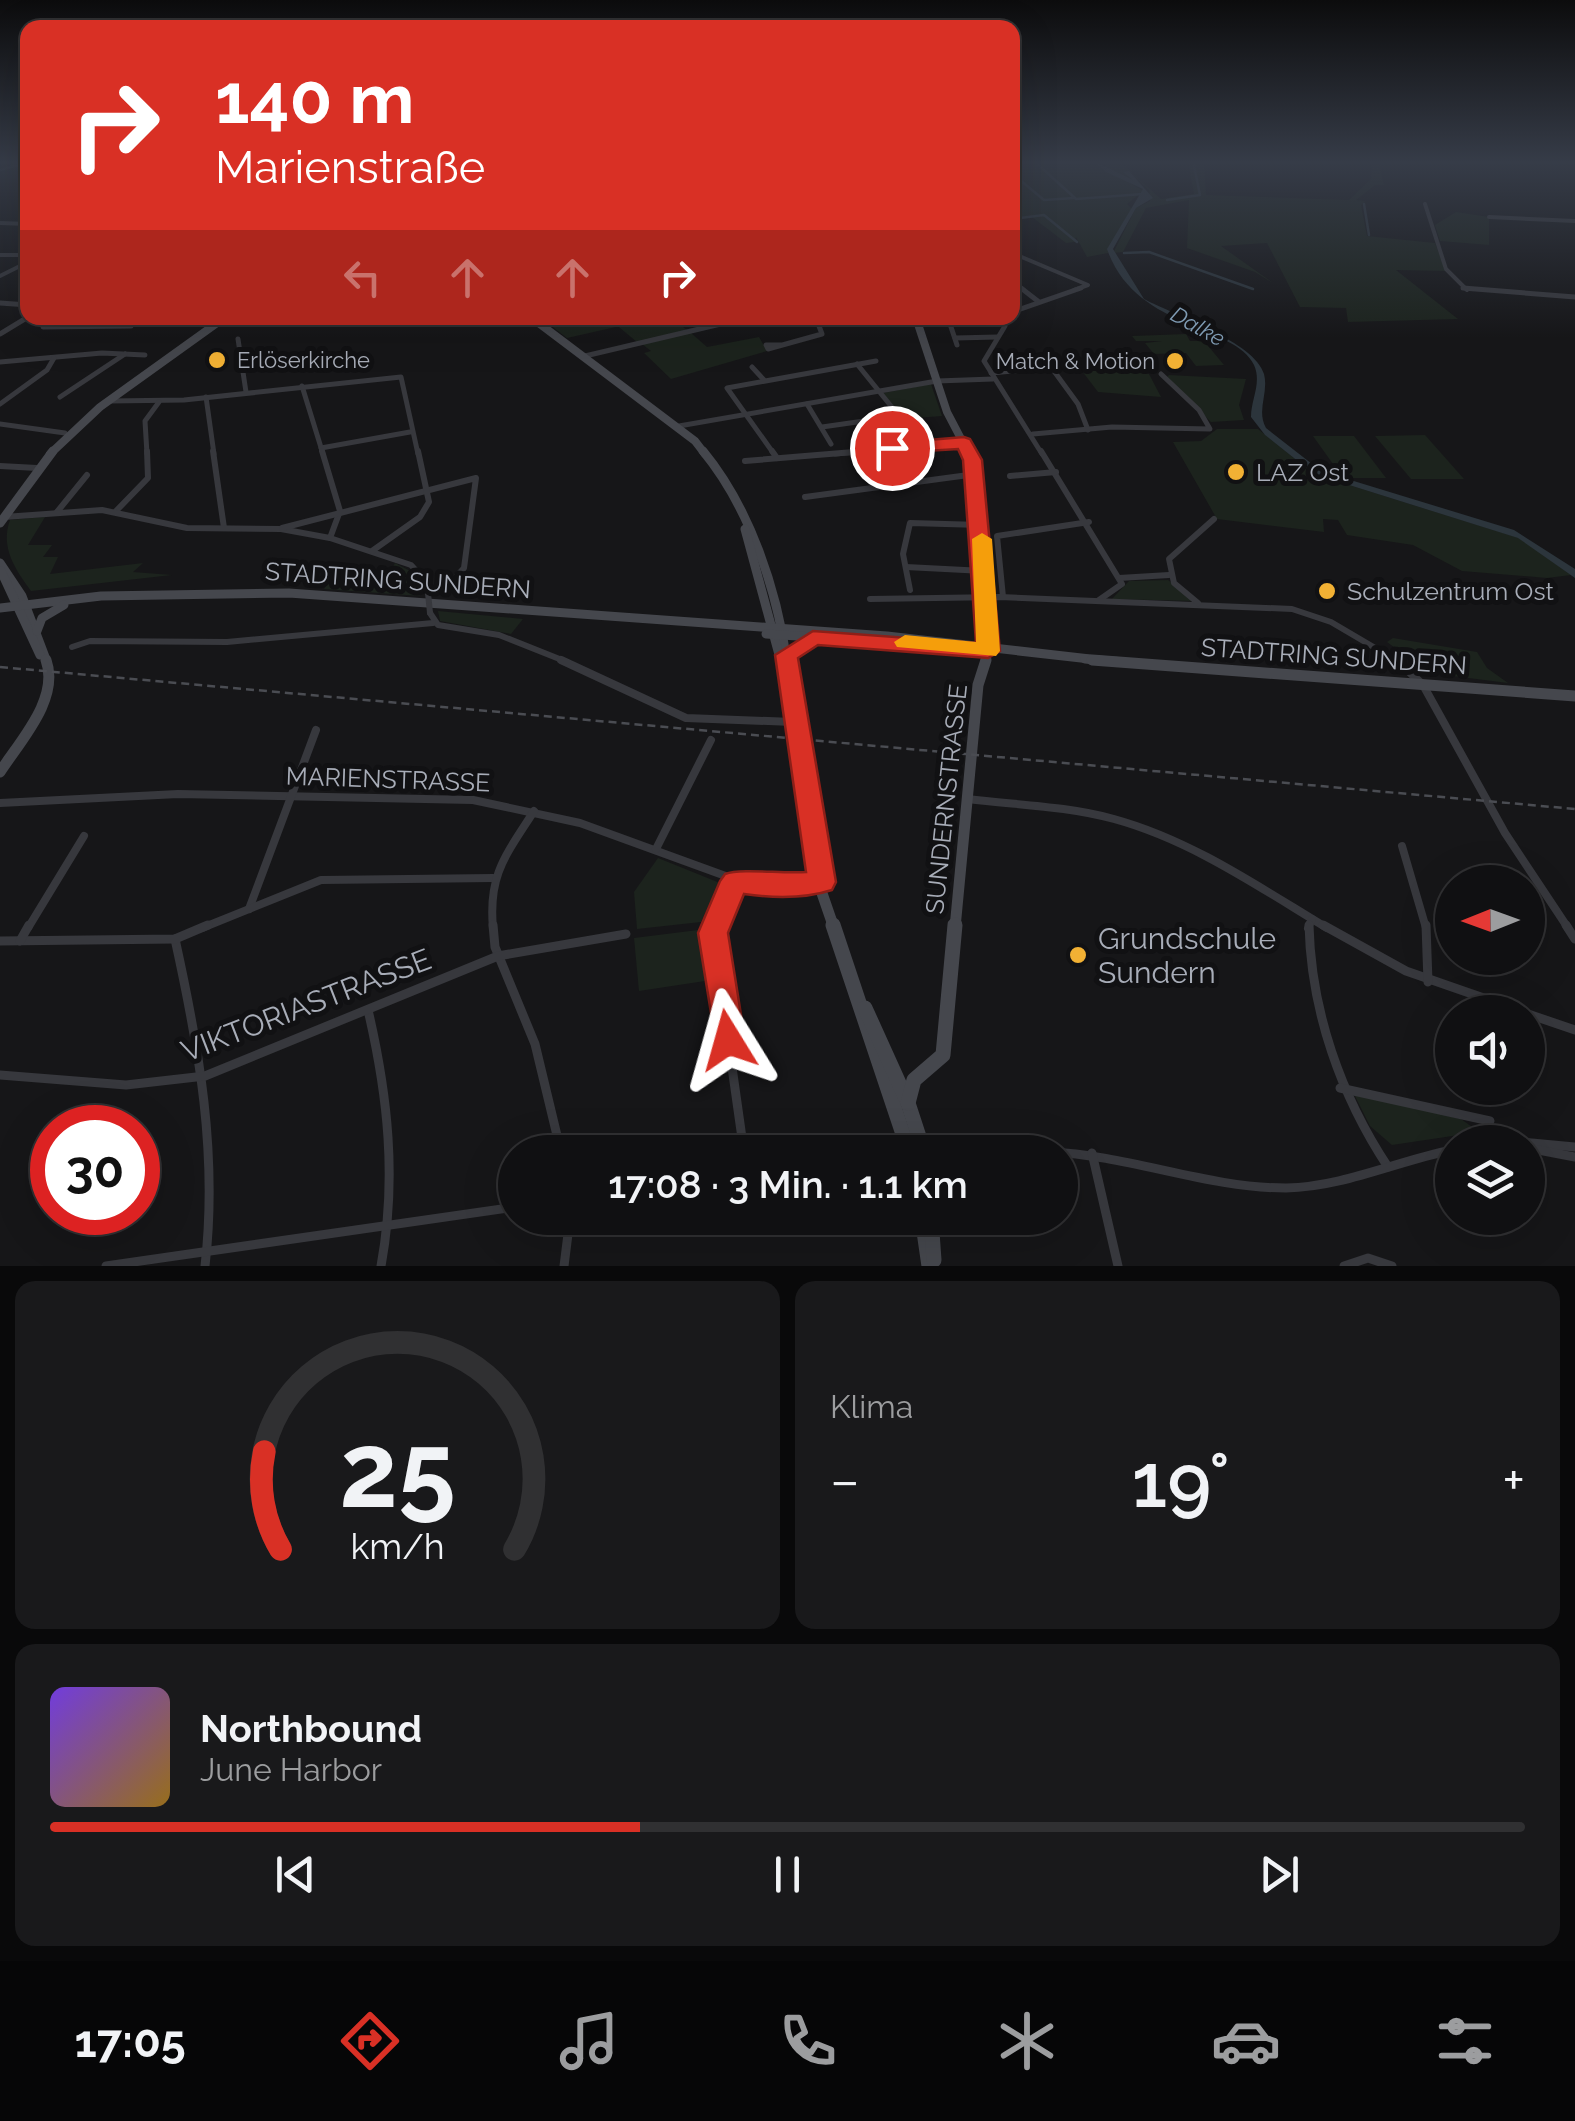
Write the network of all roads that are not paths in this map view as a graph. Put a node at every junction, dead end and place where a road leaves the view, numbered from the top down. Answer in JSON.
{"nodes":[{"id":1,"x":1430,"y":220,"type":"edge"},
{"id":2,"x":1541,"y":220,"type":"edge"},
{"id":3,"x":1574,"y":222,"type":"edge"},
{"id":4,"x":1020,"y":257,"type":"edge"},
{"id":5,"x":1020,"y":287,"type":"edge"},
{"id":6,"x":1575,"y":297,"type":"edge"},
{"id":7,"x":1039,"y":302,"type":"junction"},
{"id":8,"x":1020,"y":309,"type":"edge"},
{"id":9,"x":88,"y":325,"type":"edge"},
{"id":10,"x":213,"y":325,"type":"edge"},
{"id":11,"x":542,"y":325,"type":"edge"},
{"id":12,"x":716,"y":325,"type":"edge"},
{"id":13,"x":819,"y":325,"type":"edge"},
{"id":14,"x":918,"y":325,"type":"edge"},
{"id":15,"x":950,"y":325,"type":"edge"},
{"id":16,"x":1006,"y":325,"type":"edge"},
{"id":17,"x":131,"y":326,"type":"dead end"},
{"id":18,"x":43,"y":327,"type":"dead end"},
{"id":19,"x":84,"y":328,"type":"junction"},
{"id":20,"x":997,"y":337,"type":"junction"},
{"id":21,"x":238,"y":339,"type":"dead end"},
{"id":22,"x":782,"y":345,"type":"dead end"},
{"id":23,"x":124,"y":354,"type":"junction"},
{"id":24,"x":146,"y":356,"type":"dead end"},
{"id":25,"x":584,"y":356,"type":"junction"},
{"id":26,"x":54,"y":357,"type":"junction"},
{"id":27,"x":876,"y":361,"type":"dead end"},
{"id":28,"x":0,"y":362,"type":"edge"},
{"id":29,"x":856,"y":364,"type":"junction"},
{"id":30,"x":1074,"y":365,"type":"dead end"},
{"id":31,"x":752,"y":366,"type":"dead end"},
{"id":32,"x":1049,"y":366,"type":"junction"},
{"id":33,"x":1161,"y":374,"type":"dead end"},
{"id":34,"x":993,"y":376,"type":"junction"},
{"id":35,"x":764,"y":380,"type":"junction"},
{"id":36,"x":937,"y":381,"type":"junction"},
{"id":37,"x":302,"y":386,"type":"junction"},
{"id":38,"x":246,"y":392,"type":"junction"},
{"id":39,"x":880,"y":392,"type":"junction"},
{"id":40,"x":60,"y":396,"type":"dead end"},
{"id":41,"x":206,"y":397,"type":"junction"},
{"id":42,"x":107,"y":400,"type":"junction"},
{"id":43,"x":160,"y":401,"type":"junction"},
{"id":44,"x":0,"y":404,"type":"edge"},
{"id":45,"x":807,"y":404,"type":"junction"},
{"id":46,"x":742,"y":415,"type":"junction"},
{"id":47,"x":0,"y":424,"type":"edge"},
{"id":48,"x":680,"y":426,"type":"junction"},
{"id":49,"x":822,"y":427,"type":"junction"},
{"id":50,"x":1088,"y":430,"type":"junction"},
{"id":51,"x":410,"y":432,"type":"junction"},
{"id":52,"x":65,"y":433,"type":"junction"},
{"id":53,"x":1031,"y":434,"type":"junction"},
{"id":54,"x":964,"y":443,"type":"junction"},
{"id":55,"x":832,"y":444,"type":"dead end"},
{"id":56,"x":321,"y":448,"type":"junction"},
{"id":57,"x":777,"y":458,"type":"junction"},
{"id":58,"x":745,"y":460,"type":"dead end"},
{"id":59,"x":0,"y":466,"type":"edge"},
{"id":60,"x":37,"y":468,"type":"junction"},
{"id":61,"x":1057,"y":472,"type":"junction"},
{"id":62,"x":976,"y":474,"type":"junction"},
{"id":63,"x":88,"y":476,"type":"dead end"},
{"id":64,"x":1010,"y":476,"type":"dead end"},
{"id":65,"x":427,"y":489,"type":"junction"},
{"id":66,"x":804,"y":498,"type":"dead end"},
{"id":67,"x":340,"y":510,"type":"junction"},
{"id":68,"x":116,"y":511,"type":"junction"},
{"id":69,"x":56,"y":512,"type":"junction"},
{"id":70,"x":1214,"y":519,"type":"dead end"},
{"id":71,"x":2,"y":520,"type":"edge"},
{"id":72,"x":1089,"y":522,"type":"junction"},
{"id":73,"x":981,"y":524,"type":"junction"},
{"id":74,"x":224,"y":528,"type":"junction"},
{"id":75,"x":282,"y":529,"type":"junction"},
{"id":76,"x":745,"y":529,"type":"junction"},
{"id":77,"x":330,"y":538,"type":"junction"},
{"id":78,"x":372,"y":551,"type":"junction"},
{"id":79,"x":0,"y":566,"type":"edge"},
{"id":80,"x":905,"y":567,"type":"junction"},
{"id":81,"x":984,"y":572,"type":"junction"},
{"id":82,"x":1169,"y":576,"type":"junction"},
{"id":83,"x":454,"y":578,"type":"dead end"},
{"id":84,"x":1119,"y":578,"type":"junction"},
{"id":85,"x":8,"y":588,"type":"junction"},
{"id":86,"x":910,"y":590,"type":"dead end"},
{"id":87,"x":172,"y":594,"type":"junction"},
{"id":88,"x":987,"y":597,"type":"junction"},
{"id":89,"x":1004,"y":597,"type":"junction"},
{"id":90,"x":0,"y":599,"type":"edge"},
{"id":91,"x":870,"y":599,"type":"dead end"},
{"id":92,"x":1098,"y":600,"type":"junction"},
{"id":93,"x":1198,"y":603,"type":"junction"},
{"id":94,"x":64,"y":605,"type":"junction"},
{"id":95,"x":766,"y":606,"type":"junction"},
{"id":96,"x":21,"y":608,"type":"junction"},
{"id":97,"x":0,"y":611,"type":"edge"},
{"id":98,"x":621,"y":619,"type":"junction"},
{"id":99,"x":434,"y":623,"type":"junction"},
{"id":100,"x":742,"y":626,"type":"junction"},
{"id":101,"x":778,"y":631,"type":"junction"},
{"id":102,"x":37,"y":632,"type":"junction"},
{"id":103,"x":813,"y":638,"type":"junction"},
{"id":104,"x":72,"y":647,"type":"dead end"},
{"id":105,"x":988,"y":648,"type":"junction"},
{"id":106,"x":786,"y":655,"type":"junction"},
{"id":107,"x":49,"y":668,"type":"junction"},
{"id":108,"x":1423,"y":685,"type":"junction"},
{"id":109,"x":789,"y":690,"type":"junction"},
{"id":110,"x":1575,"y":696,"type":"edge"},
{"id":111,"x":794,"y":722,"type":"junction"},
{"id":112,"x":316,"y":730,"type":"dead end"},
{"id":113,"x":710,"y":740,"type":"dead end"},
{"id":114,"x":5,"y":760,"type":"edge"},
{"id":115,"x":0,"y":772,"type":"edge"},
{"id":116,"x":290,"y":795,"type":"junction"},
{"id":117,"x":968,"y":800,"type":"junction"},
{"id":118,"x":0,"y":803,"type":"edge"},
{"id":119,"x":534,"y":811,"type":"junction"},
{"id":120,"x":84,"y":836,"type":"dead end"},
{"id":121,"x":1402,"y":846,"type":"dead end"},
{"id":122,"x":656,"y":849,"type":"junction"},
{"id":123,"x":493,"y":878,"type":"junction"},
{"id":124,"x":821,"y":880,"type":"junction"},
{"id":125,"x":735,"y":881,"type":"junction"},
{"id":126,"x":249,"y":908,"type":"junction"},
{"id":127,"x":1312,"y":919,"type":"junction"},
{"id":128,"x":626,"y":934,"type":"dead end"},
{"id":129,"x":175,"y":939,"type":"junction"},
{"id":130,"x":1575,"y":939,"type":"edge"},
{"id":131,"x":20,"y":940,"type":"junction"},
{"id":132,"x":3,"y":941,"type":"edge"},
{"id":133,"x":0,"y":952,"type":"edge"},
{"id":134,"x":498,"y":956,"type":"junction"},
{"id":135,"x":850,"y":974,"type":"junction"},
{"id":136,"x":1428,"y":982,"type":"junction"},
{"id":137,"x":1469,"y":995,"type":"edge"},
{"id":138,"x":368,"y":1010,"type":"junction"},
{"id":139,"x":1545,"y":1020,"type":"edge"},
{"id":140,"x":1575,"y":1030,"type":"edge"},
{"id":141,"x":0,"y":1075,"type":"edge"},
{"id":142,"x":206,"y":1076,"type":"junction"},
{"id":143,"x":1340,"y":1088,"type":"junction"},
{"id":144,"x":908,"y":1103,"type":"junction"},
{"id":145,"x":1490,"y":1121,"type":"dead end"},
{"id":146,"x":558,"y":1135,"type":"edge"},
{"id":147,"x":742,"y":1135,"type":"edge"},
{"id":148,"x":904,"y":1135,"type":"edge"},
{"id":149,"x":918,"y":1135,"type":"edge"},
{"id":150,"x":1545,"y":1144,"type":"edge"},
{"id":151,"x":1575,"y":1147,"type":"edge"},
{"id":152,"x":1545,"y":1151,"type":"edge"},
{"id":153,"x":1078,"y":1153,"type":"edge"},
{"id":154,"x":1092,"y":1154,"type":"junction"},
{"id":155,"x":1435,"y":1155,"type":"edge"},
{"id":156,"x":1575,"y":1157,"type":"edge"},
{"id":157,"x":1388,"y":1167,"type":"junction"},
{"id":158,"x":498,"y":1208,"type":"edge"},
{"id":159,"x":390,"y":1224,"type":"junction"},
{"id":160,"x":568,"y":1235,"type":"edge"},
{"id":161,"x":925,"y":1235,"type":"edge"},
{"id":162,"x":931,"y":1235,"type":"edge"},
{"id":163,"x":207,"y":1252,"type":"junction"},
{"id":164,"x":106,"y":1266,"type":"edge"},
{"id":165,"x":205,"y":1266,"type":"edge"},
{"id":166,"x":381,"y":1266,"type":"edge"},
{"id":167,"x":564,"y":1266,"type":"edge"},
{"id":168,"x":931,"y":1266,"type":"edge"},
{"id":169,"x":1118,"y":1266,"type":"edge"},
{"id":170,"x":1344,"y":1266,"type":"edge"},
{"id":171,"x":1392,"y":1266,"type":"edge"}],
"edges":[{"from":1,"to":6,"type":"street"},
{"from":2,"to":3,"type":"street"},
{"from":4,"to":7,"type":"street"},
{"from":5,"to":7,"type":"street"},
{"from":7,"to":8,"type":"street"},
{"from":9,"to":19,"type":"street"},
{"from":10,"to":42,"type":"main road"},
{"from":11,"to":25,"type":"main road"},
{"from":12,"to":25,"type":"street"},
{"from":13,"to":22,"type":"street"},
{"from":14,"to":36,"type":"main road","name":"SUNDERNSTRASSE"},
{"from":15,"to":20,"type":"street"},
{"from":16,"to":20,"type":"street"},
{"from":17,"to":19,"type":"street"},
{"from":18,"to":19,"type":"street"},
{"from":20,"to":34,"type":"street"},
{"from":21,"to":38,"type":"street"},
{"from":23,"to":24,"type":"street"},
{"from":23,"to":26,"type":"street"},
{"from":23,"to":40,"type":"street"},
{"from":25,"to":48,"type":"main road"},
{"from":26,"to":28,"type":"street"},
{"from":26,"to":44,"type":"street"},
{"from":27,"to":29,"type":"street"},
{"from":29,"to":35,"type":"street"},
{"from":29,"to":39,"type":"street"},
{"from":30,"to":32,"type":"street"},
{"from":31,"to":35,"type":"street"},
{"from":32,"to":34,"type":"street"},
{"from":32,"to":50,"type":"street"},
{"from":33,"to":50,"type":"street"},
{"from":34,"to":36,"type":"street"},
{"from":34,"to":53,"type":"street"},
{"from":35,"to":46,"type":"street"},
{"from":36,"to":39,"type":"street"},
{"from":36,"to":54,"type":"main road","name":"SUNDERNSTRASSE"},
{"from":37,"to":38,"type":"street"},
{"from":37,"to":51,"type":"street"},
{"from":37,"to":56,"type":"street"},
{"from":38,"to":41,"type":"street"},
{"from":39,"to":45,"type":"street"},
{"from":39,"to":49,"type":"street"},
{"from":41,"to":43,"type":"street"},
{"from":41,"to":74,"type":"street"},
{"from":42,"to":43,"type":"street"},
{"from":42,"to":52,"type":"main road"},
{"from":43,"to":68,"type":"street"},
{"from":45,"to":46,"type":"street"},
{"from":45,"to":49,"type":"street"},
{"from":46,"to":48,"type":"street"},
{"from":46,"to":57,"type":"street"},
{"from":47,"to":52,"type":"street"},
{"from":48,"to":76,"type":"main road"},
{"from":49,"to":55,"type":"street"},
{"from":50,"to":53,"type":"street"},
{"from":51,"to":56,"type":"street"},
{"from":51,"to":65,"type":"street"},
{"from":52,"to":60,"type":"main road"},
{"from":53,"to":61,"type":"street"},
{"from":54,"to":57,"type":"street"},
{"from":54,"to":62,"type":"main road","name":"SUNDERNSTRASSE"},
{"from":56,"to":67,"type":"street"},
{"from":57,"to":58,"type":"street"},
{"from":59,"to":60,"type":"street"},
{"from":60,"to":71,"type":"main road"},
{"from":61,"to":64,"type":"street"},
{"from":61,"to":72,"type":"street"},
{"from":62,"to":66,"type":"street"},
{"from":62,"to":73,"type":"main road","name":"SUNDERNSTRASSE"},
{"from":63,"to":69,"type":"street"},
{"from":65,"to":67,"type":"street"},
{"from":65,"to":78,"type":"street"},
{"from":65,"to":83,"type":"street"},
{"from":67,"to":75,"type":"street"},
{"from":67,"to":77,"type":"street"},
{"from":68,"to":69,"type":"street"},
{"from":68,"to":74,"type":"street"},
{"from":69,"to":71,"type":"street"},
{"from":70,"to":82,"type":"street"},
{"from":72,"to":84,"type":"street"},
{"from":72,"to":89,"type":"street"},
{"from":73,"to":80,"type":"street"},
{"from":73,"to":81,"type":"main road","name":"SUNDERNSTRASSE"},
{"from":74,"to":75,"type":"street"},
{"from":75,"to":77,"type":"street"},
{"from":76,"to":95,"type":"main road"},
{"from":76,"to":101,"type":"main road"},
{"from":77,"to":78,"type":"street"},
{"from":78,"to":99,"type":"street","bridge":true},
{"from":79,"to":85,"type":"main road"},
{"from":79,"to":96,"type":"main road"},
{"from":80,"to":81,"type":"street"},
{"from":80,"to":86,"type":"street"},
{"from":81,"to":88,"type":"main road","name":"SUNDERNSTRASSE"},
{"from":82,"to":84,"type":"street"},
{"from":82,"to":93,"type":"street"},
{"from":84,"to":92,"type":"street"},
{"from":85,"to":90,"type":"main road"},
{"from":85,"to":96,"type":"main road"},
{"from":87,"to":94,"type":"main road","name":"STADTRING SUNDERN"},
{"from":87,"to":96,"type":"main road","name":"STADTRING SUNDERN"},
{"from":87,"to":98,"type":"main road","name":"STADTRING SUNDERN"},
{"from":88,"to":89,"type":"street"},
{"from":88,"to":91,"type":"street"},
{"from":88,"to":105,"type":"main road","name":"SUNDERNSTRASSE"},
{"from":89,"to":92,"type":"street"},
{"from":92,"to":93,"type":"street"},
{"from":93,"to":108,"type":"street"},
{"from":94,"to":96,"type":"main road","name":"STADTRING SUNDERN"},
{"from":94,"to":102,"type":"main road"},
{"from":95,"to":100,"type":"main road"},
{"from":95,"to":101,"type":"main road"},
{"from":96,"to":97,"type":"main road"},
{"from":96,"to":102,"type":"main road"},
{"from":96,"to":107,"type":"main road"},
{"from":98,"to":100,"type":"main road","name":"STADTRING SUNDERN"},
{"from":98,"to":101,"type":"main road","name":"STADTRING SUNDERN"},
{"from":99,"to":104,"type":"street"},
{"from":99,"to":111,"type":"street"},
{"from":100,"to":101,"type":"main road","name":"STADTRING SUNDERN"},
{"from":101,"to":103,"type":"main road","name":"STADTRING SUNDERN"},
{"from":101,"to":105,"type":"main road","name":"STADTRING SUNDERN"},
{"from":101,"to":106,"type":"main road"},
{"from":101,"to":109,"type":"main road"},
{"from":102,"to":107,"type":"main road"},
{"from":103,"to":105,"type":"main road","name":"STADTRING SUNDERN"},
{"from":103,"to":106,"type":"main road"},
{"from":105,"to":108,"type":"main road","name":"STADTRING SUNDERN"},
{"from":105,"to":117,"type":"main road","name":"SUNDERNSTRASSE"},
{"from":106,"to":109,"type":"main road"},
{"from":107,"to":114,"type":"main road"},
{"from":108,"to":110,"type":"main road","name":"STADTRING SUNDERN"},
{"from":108,"to":130,"type":"street"},
{"from":109,"to":111,"type":"main road"},
{"from":111,"to":124,"type":"main road"},
{"from":112,"to":116,"type":"street"},
{"from":113,"to":122,"type":"street"},
{"from":114,"to":115,"type":"main road"},
{"from":116,"to":118,"type":"street","name":"MARIENSTRASSE"},
{"from":116,"to":119,"type":"street","name":"MARIENSTRASSE"},
{"from":116,"to":126,"type":"street"},
{"from":117,"to":127,"type":"street"},
{"from":117,"to":144,"type":"main road","name":"SUNDERNSTRASSE"},
{"from":119,"to":122,"type":"street","name":"MARIENSTRASSE"},
{"from":119,"to":123,"type":"street"},
{"from":120,"to":131,"type":"street"},
{"from":121,"to":136,"type":"street"},
{"from":122,"to":125,"type":"street","name":"MARIENSTRASSE"},
{"from":123,"to":126,"type":"street"},
{"from":123,"to":134,"type":"street"},
{"from":124,"to":125,"type":"street","name":"MARIENSTRASSE"},
{"from":124,"to":135,"type":"main road"},
{"from":125,"to":147,"type":"street"},
{"from":126,"to":129,"type":"street"},
{"from":127,"to":136,"type":"street"},
{"from":127,"to":143,"type":"street"},
{"from":128,"to":134,"type":"street","name":"VIKTORIASTRASSE"},
{"from":129,"to":131,"type":"street"},
{"from":129,"to":142,"type":"street"},
{"from":131,"to":132,"type":"street"},
{"from":132,"to":133,"type":"street"},
{"from":134,"to":138,"type":"street","name":"VIKTORIASTRASSE"},
{"from":134,"to":146,"type":"street"},
{"from":135,"to":144,"type":"main road"},
{"from":135,"to":148,"type":"main road"},
{"from":136,"to":137,"type":"street"},
{"from":138,"to":142,"type":"street","name":"VIKTORIASTRASSE"},
{"from":138,"to":159,"type":"street"},
{"from":139,"to":140,"type":"street"},
{"from":141,"to":142,"type":"street","name":"VIKTORIASTRASSE"},
{"from":142,"to":163,"type":"street"},
{"from":143,"to":145,"type":"street"},
{"from":143,"to":157,"type":"street"},
{"from":144,"to":149,"type":"main road"},
{"from":150,"to":151,"type":"street"},
{"from":152,"to":156,"type":"street"},
{"from":153,"to":154,"type":"street"},
{"from":154,"to":157,"type":"street"},
{"from":154,"to":169,"type":"street"},
{"from":155,"to":157,"type":"street"},
{"from":158,"to":159,"type":"street"},
{"from":159,"to":163,"type":"street"},
{"from":159,"to":166,"type":"street"},
{"from":160,"to":167,"type":"street"},
{"from":161,"to":168,"type":"main road"},
{"from":162,"to":168,"type":"main road"},
{"from":163,"to":164,"type":"street"},
{"from":163,"to":165,"type":"street"},
{"from":170,"to":171,"type":"street"}]}
